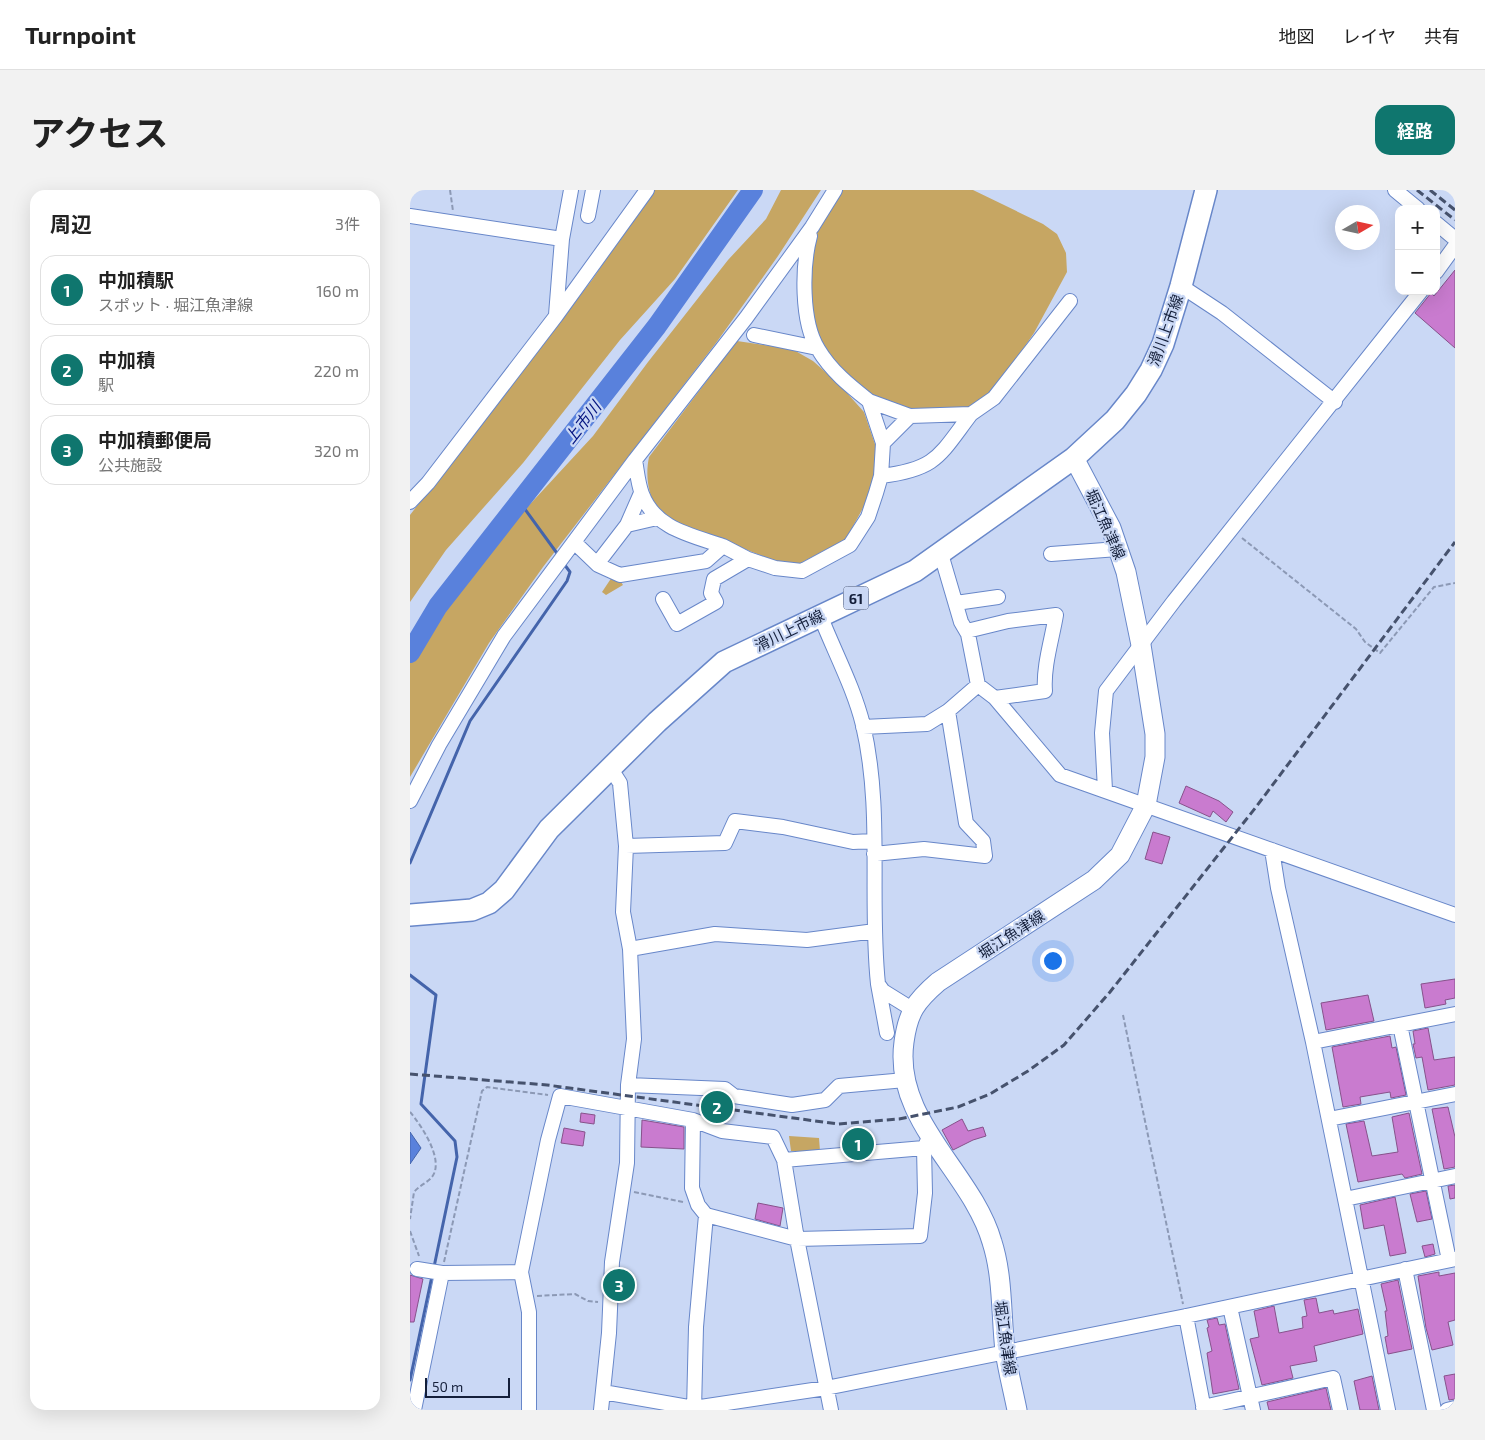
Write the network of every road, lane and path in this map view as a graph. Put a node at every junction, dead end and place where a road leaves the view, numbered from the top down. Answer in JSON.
{"nodes":[{"id":1,"x":450,"y":190,"type":"edge"},
{"id":2,"x":571,"y":190,"type":"edge"},
{"id":3,"x":593,"y":190,"type":"edge"},
{"id":4,"x":647,"y":190,"type":"edge"},
{"id":5,"x":836,"y":190,"type":"edge"},
{"id":6,"x":1206,"y":190,"type":"edge"},
{"id":7,"x":1395,"y":190,"type":"edge"},
{"id":8,"x":1413,"y":205,"type":"edge"},
{"id":9,"x":410,"y":216,"type":"edge"},
{"id":10,"x":588,"y":216,"type":"dead end"},
{"id":11,"x":455,"y":223,"type":"junction"},
{"id":12,"x":812,"y":227,"type":"junction"},
{"id":13,"x":1440,"y":227,"type":"edge"},
{"id":14,"x":1455,"y":238,"type":"edge"},
{"id":15,"x":562,"y":239,"type":"junction"},
{"id":16,"x":1455,"y":246,"type":"edge"},
{"id":17,"x":1440,"y":267,"type":"edge"},
{"id":18,"x":1181,"y":286,"type":"junction"},
{"id":19,"x":1418,"y":295,"type":"edge"},
{"id":20,"x":1070,"y":301,"type":"dead end"},
{"id":21,"x":556,"y":316,"type":"junction"},
{"id":22,"x":754,"y":336,"type":"dead end"},
{"id":23,"x":817,"y":348,"type":"junction"},
{"id":24,"x":869,"y":401,"type":"junction"},
{"id":25,"x":1335,"y":402,"type":"junction"},
{"id":26,"x":971,"y":414,"type":"junction"},
{"id":27,"x":910,"y":416,"type":"junction"},
{"id":28,"x":883,"y":443,"type":"junction"},
{"id":29,"x":1074,"y":458,"type":"junction"},
{"id":30,"x":635,"y":460,"type":"junction"},
{"id":31,"x":881,"y":476,"type":"junction"},
{"id":32,"x":641,"y":493,"type":"junction"},
{"id":33,"x":410,"y":502,"type":"edge"},
{"id":34,"x":657,"y":518,"type":"junction"},
{"id":35,"x":627,"y":525,"type":"junction"},
{"id":36,"x":1232,"y":531,"type":"junction"},
{"id":37,"x":574,"y":542,"type":"junction"},
{"id":38,"x":722,"y":546,"type":"junction"},
{"id":39,"x":1118,"y":549,"type":"junction"},
{"id":40,"x":941,"y":554,"type":"junction"},
{"id":41,"x":1051,"y":554,"type":"dead end"},
{"id":42,"x":748,"y":559,"type":"junction"},
{"id":43,"x":597,"y":564,"type":"junction"},
{"id":44,"x":1455,"y":583,"type":"edge"},
{"id":45,"x":998,"y":597,"type":"dead end"},
{"id":46,"x":663,"y":599,"type":"dead end"},
{"id":47,"x":956,"y":603,"type":"junction"},
{"id":48,"x":820,"y":615,"type":"junction"},
{"id":49,"x":966,"y":631,"type":"junction"},
{"id":50,"x":1141,"y":645,"type":"junction"},
{"id":51,"x":978,"y":685,"type":"junction"},
{"id":52,"x":995,"y":698,"type":"junction"},
{"id":53,"x":948,"y":711,"type":"junction"},
{"id":54,"x":863,"y":727,"type":"junction"},
{"id":55,"x":612,"y":769,"type":"junction"},
{"id":56,"x":1105,"y":790,"type":"junction"},
{"id":57,"x":410,"y":801,"type":"edge"},
{"id":58,"x":1146,"y":805,"type":"junction"},
{"id":59,"x":626,"y":846,"type":"junction"},
{"id":60,"x":874,"y":847,"type":"junction"},
{"id":61,"x":1272,"y":850,"type":"junction"},
{"id":62,"x":410,"y":915,"type":"edge"},
{"id":63,"x":1455,"y":915,"type":"edge"},
{"id":64,"x":875,"y":931,"type":"junction"},
{"id":65,"x":630,"y":949,"type":"junction"},
{"id":66,"x":878,"y":984,"type":"junction"},
{"id":67,"x":912,"y":1009,"type":"junction"},
{"id":68,"x":1455,"y":1014,"type":"edge"},
{"id":69,"x":1123,"y":1015,"type":"dead end"},
{"id":70,"x":1400,"y":1025,"type":"junction"},
{"id":71,"x":887,"y":1033,"type":"dead end"},
{"id":72,"x":1313,"y":1042,"type":"junction"},
{"id":73,"x":905,"y":1080,"type":"junction"},
{"id":74,"x":628,"y":1085,"type":"junction"},
{"id":75,"x":1455,"y":1094,"type":"edge"},
{"id":76,"x":560,"y":1096,"type":"junction"},
{"id":77,"x":1416,"y":1102,"type":"junction"},
{"id":78,"x":628,"y":1107,"type":"junction"},
{"id":79,"x":410,"y":1112,"type":"edge"},
{"id":80,"x":1329,"y":1119,"type":"junction"},
{"id":81,"x":693,"y":1120,"type":"junction"},
{"id":82,"x":850,"y":1137,"type":"dead end"},
{"id":83,"x":854,"y":1137,"type":"dead end"},
{"id":84,"x":927,"y":1142,"type":"junction"},
{"id":85,"x":784,"y":1160,"type":"junction"},
{"id":86,"x":1455,"y":1176,"type":"edge"},
{"id":87,"x":1432,"y":1180,"type":"junction"},
{"id":88,"x":623,"y":1190,"type":"junction"},
{"id":89,"x":1345,"y":1199,"type":"junction"},
{"id":90,"x":702,"y":1210,"type":"junction"},
{"id":91,"x":410,"y":1219,"type":"edge"},
{"id":92,"x":410,"y":1231,"type":"edge"},
{"id":93,"x":797,"y":1239,"type":"junction"},
{"id":94,"x":1452,"y":1260,"type":"edge"},
{"id":95,"x":417,"y":1269,"type":"joint"},
{"id":96,"x":1405,"y":1269,"type":"junction"},
{"id":97,"x":521,"y":1272,"type":"junction"},
{"id":98,"x":442,"y":1273,"type":"junction"},
{"id":99,"x":1361,"y":1278,"type":"junction"},
{"id":100,"x":526,"y":1296,"type":"junction"},
{"id":101,"x":610,"y":1302,"type":"junction"},
{"id":102,"x":1230,"y":1307,"type":"junction"},
{"id":103,"x":1186,"y":1316,"type":"junction"},
{"id":104,"x":1006,"y":1353,"type":"junction"},
{"id":105,"x":826,"y":1388,"type":"junction"},
{"id":106,"x":603,"y":1392,"type":"junction"},
{"id":107,"x":1251,"y":1403,"type":"edge"},
{"id":108,"x":1455,"y":1408,"type":"edge"},
{"id":109,"x":694,"y":1409,"type":"edge"},
{"id":110,"x":1204,"y":1409,"type":"edge"},
{"id":111,"x":414,"y":1410,"type":"edge"},
{"id":112,"x":528,"y":1410,"type":"edge"},
{"id":113,"x":601,"y":1410,"type":"edge"},
{"id":114,"x":831,"y":1410,"type":"edge"},
{"id":115,"x":1018,"y":1410,"type":"edge"},
{"id":116,"x":1340,"y":1410,"type":"edge"},
{"id":117,"x":1388,"y":1410,"type":"edge"},
{"id":118,"x":1434,"y":1410,"type":"edge"},
{"id":119,"x":1447,"y":1410,"type":"edge"}],
"edges":[{"from":1,"to":11,"type":"path"},
{"from":2,"to":15,"type":"street"},
{"from":3,"to":10,"type":"street"},
{"from":4,"to":21,"type":"street"},
{"from":5,"to":12,"type":"street"},
{"from":6,"to":18,"type":"main road","name":"滑川上市線","number":"61"},
{"from":7,"to":8,"type":"street"},
{"from":9,"to":11,"type":"street"},
{"from":11,"to":15,"type":"street"},
{"from":12,"to":23,"type":"street"},
{"from":12,"to":30,"type":"street"},
{"from":13,"to":14,"type":"street"},
{"from":15,"to":21,"type":"street"},
{"from":16,"to":17,"type":"street"},
{"from":18,"to":25,"type":"street"},
{"from":18,"to":29,"type":"main road","name":"滑川上市線","number":"61"},
{"from":19,"to":25,"type":"street"},
{"from":20,"to":26,"type":"street"},
{"from":21,"to":33,"type":"street"},
{"from":22,"to":23,"type":"street"},
{"from":23,"to":24,"type":"street"},
{"from":24,"to":27,"type":"street"},
{"from":24,"to":28,"type":"street"},
{"from":25,"to":36,"type":"street"},
{"from":26,"to":27,"type":"street"},
{"from":26,"to":31,"type":"street"},
{"from":27,"to":28,"type":"street"},
{"from":28,"to":31,"type":"street"},
{"from":29,"to":39,"type":"main road","name":"堀江魚津線"},
{"from":29,"to":40,"type":"main road","name":"滑川上市線","number":"61"},
{"from":30,"to":32,"type":"street"},
{"from":30,"to":37,"type":"street"},
{"from":31,"to":42,"type":"street"},
{"from":32,"to":34,"type":"street"},
{"from":32,"to":35,"type":"street"},
{"from":34,"to":35,"type":"street"},
{"from":34,"to":38,"type":"street"},
{"from":35,"to":43,"type":"street"},
{"from":36,"to":44,"type":"path"},
{"from":36,"to":50,"type":"street"},
{"from":37,"to":43,"type":"street"},
{"from":37,"to":57,"type":"street"},
{"from":38,"to":42,"type":"street"},
{"from":38,"to":43,"type":"street"},
{"from":39,"to":41,"type":"street"},
{"from":39,"to":50,"type":"main road","name":"堀江魚津線"},
{"from":40,"to":47,"type":"street"},
{"from":40,"to":48,"type":"main road","name":"滑川上市線","number":"61"},
{"from":42,"to":46,"type":"street"},
{"from":45,"to":47,"type":"street"},
{"from":47,"to":49,"type":"street"},
{"from":48,"to":54,"type":"street"},
{"from":48,"to":55,"type":"main road","name":"滑川上市線","number":"61"},
{"from":49,"to":51,"type":"street"},
{"from":49,"to":52,"type":"street"},
{"from":50,"to":56,"type":"street"},
{"from":50,"to":58,"type":"main road","name":"堀江魚津線"},
{"from":51,"to":52,"type":"street"},
{"from":51,"to":53,"type":"street"},
{"from":52,"to":56,"type":"street"},
{"from":53,"to":54,"type":"street"},
{"from":53,"to":60,"type":"street"},
{"from":54,"to":60,"type":"street"},
{"from":55,"to":59,"type":"street"},
{"from":55,"to":62,"type":"main road","name":"滑川上市線","number":"61"},
{"from":56,"to":58,"type":"street"},
{"from":58,"to":61,"type":"street"},
{"from":58,"to":67,"type":"main road","name":"堀江魚津線"},
{"from":59,"to":60,"type":"street"},
{"from":59,"to":65,"type":"street"},
{"from":60,"to":64,"type":"street"},
{"from":61,"to":63,"type":"street"},
{"from":61,"to":72,"type":"street"},
{"from":64,"to":65,"type":"street"},
{"from":64,"to":66,"type":"street"},
{"from":65,"to":74,"type":"street"},
{"from":66,"to":67,"type":"street"},
{"from":66,"to":71,"type":"street"},
{"from":67,"to":73,"type":"main road","name":"堀江魚津線"},
{"from":68,"to":70,"type":"street"},
{"from":69,"to":103,"type":"path"},
{"from":70,"to":72,"type":"street"},
{"from":70,"to":77,"type":"street"},
{"from":72,"to":80,"type":"street"},
{"from":73,"to":74,"type":"street"},
{"from":73,"to":84,"type":"main road","name":"堀江魚津線"},
{"from":74,"to":78,"type":"street"},
{"from":75,"to":77,"type":"street"},
{"from":76,"to":78,"type":"street"},
{"from":76,"to":97,"type":"street"},
{"from":76,"to":98,"type":"path"},
{"from":77,"to":80,"type":"street"},
{"from":77,"to":87,"type":"street"},
{"from":78,"to":81,"type":"street"},
{"from":78,"to":88,"type":"street"},
{"from":79,"to":91,"type":"path"},
{"from":80,"to":89,"type":"street"},
{"from":81,"to":85,"type":"street"},
{"from":81,"to":90,"type":"street"},
{"from":82,"to":83,"type":"path"},
{"from":84,"to":85,"type":"street"},
{"from":84,"to":93,"type":"street"},
{"from":84,"to":104,"type":"main road","name":"堀江魚津線"},
{"from":85,"to":93,"type":"street"},
{"from":86,"to":87,"type":"street"},
{"from":87,"to":89,"type":"street"},
{"from":87,"to":94,"type":"street"},
{"from":88,"to":90,"type":"path"},
{"from":88,"to":101,"type":"street"},
{"from":89,"to":99,"type":"street"},
{"from":90,"to":93,"type":"street"},
{"from":90,"to":109,"type":"street"},
{"from":92,"to":95,"type":"path"},
{"from":93,"to":105,"type":"street"},
{"from":94,"to":96,"type":"street"},
{"from":95,"to":98,"type":"street"},
{"from":96,"to":99,"type":"street"},
{"from":96,"to":118,"type":"street"},
{"from":97,"to":98,"type":"street"},
{"from":97,"to":100,"type":"street"},
{"from":98,"to":111,"type":"street"},
{"from":99,"to":102,"type":"street"},
{"from":99,"to":117,"type":"street"},
{"from":100,"to":101,"type":"path"},
{"from":100,"to":112,"type":"street"},
{"from":101,"to":106,"type":"street"},
{"from":102,"to":103,"type":"street"},
{"from":102,"to":107,"type":"street"},
{"from":103,"to":104,"type":"street"},
{"from":103,"to":110,"type":"street"},
{"from":104,"to":105,"type":"street"},
{"from":104,"to":115,"type":"main road","name":"堀江魚津線"},
{"from":105,"to":109,"type":"street"},
{"from":105,"to":114,"type":"street"},
{"from":106,"to":109,"type":"street"},
{"from":106,"to":113,"type":"street"},
{"from":107,"to":110,"type":"street"},
{"from":107,"to":116,"type":"street"},
{"from":108,"to":119,"type":"street"}]}
